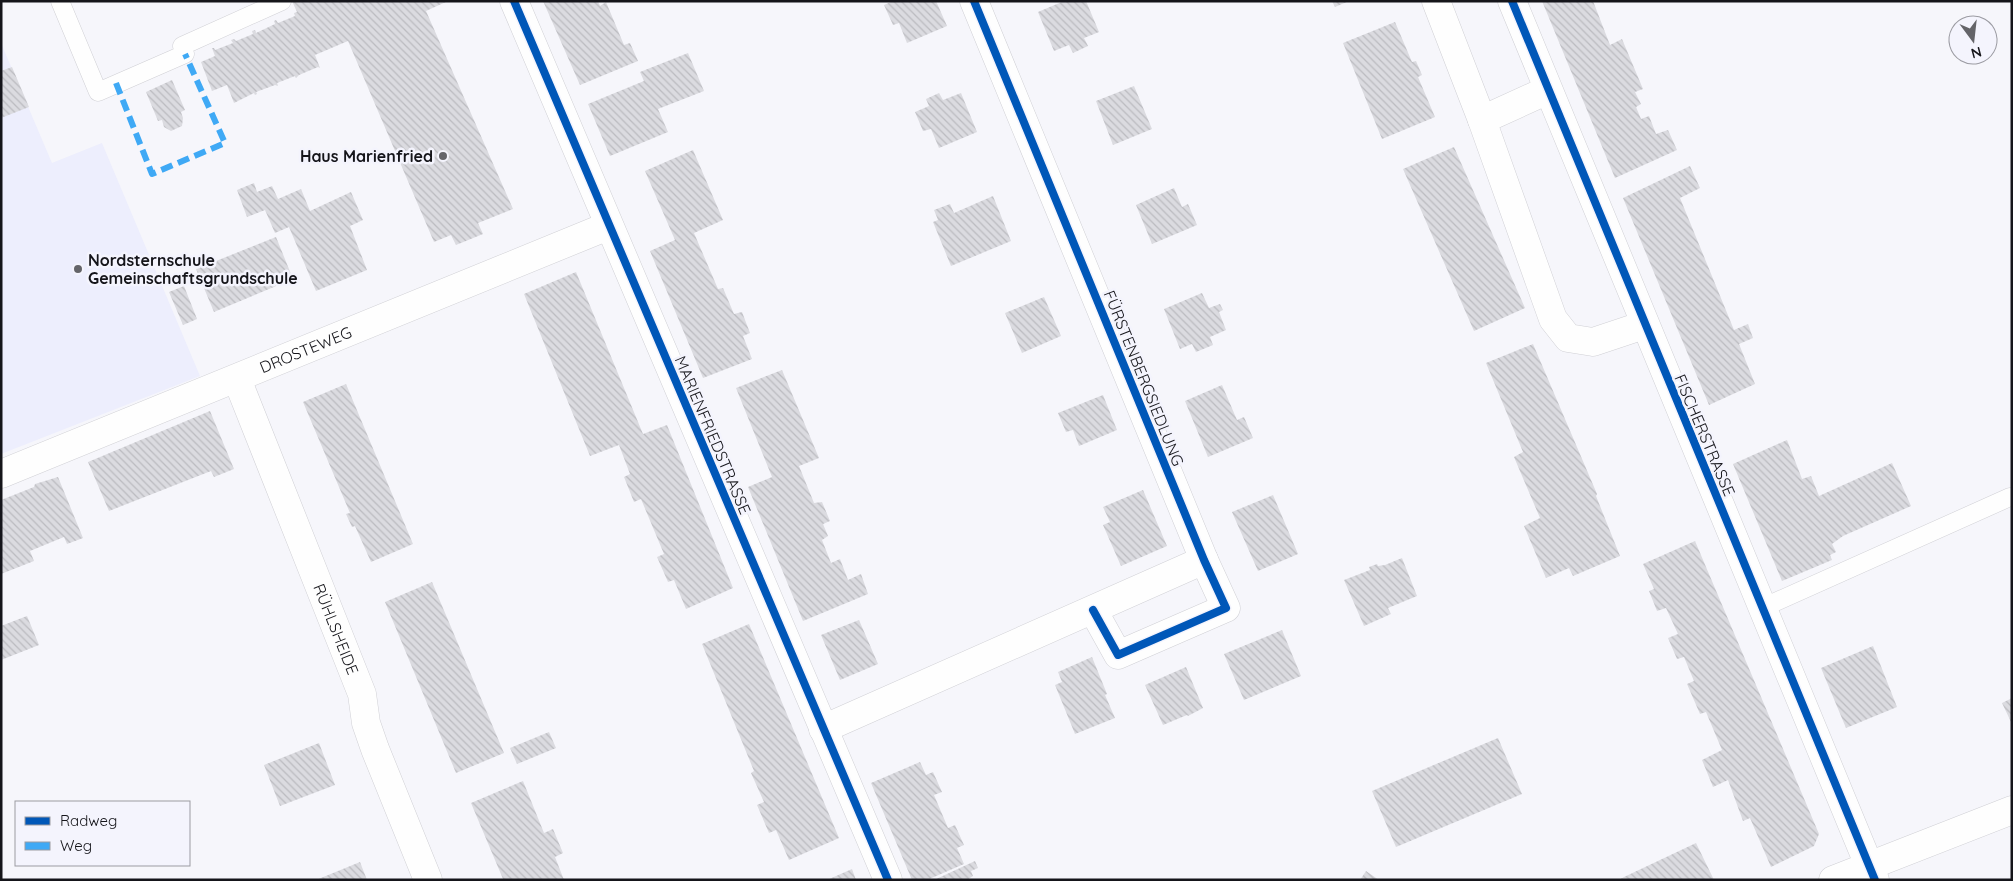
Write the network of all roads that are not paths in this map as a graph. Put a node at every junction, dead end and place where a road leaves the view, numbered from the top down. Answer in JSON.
{"nodes":[{"id":1,"x":60,"y":1,"type":"edge"},
{"id":2,"x":282,"y":1,"type":"edge"},
{"id":3,"x":514,"y":1,"type":"edge"},
{"id":4,"x":974,"y":1,"type":"edge"},
{"id":5,"x":1436,"y":1,"type":"edge"},
{"id":6,"x":1512,"y":1,"type":"edge"},
{"id":7,"x":1548,"y":90,"type":"junction"},
{"id":8,"x":1482,"y":120,"type":"junction"},
{"id":9,"x":608,"y":226,"type":"junction"},
{"id":10,"x":1644,"y":326,"type":"junction"},
{"id":11,"x":237,"y":379,"type":"junction"},
{"id":12,"x":1,"y":474,"type":"edge"},
{"id":13,"x":2010,"y":497,"type":"dead end"},
{"id":14,"x":1204,"y":560,"type":"junction"},
{"id":15,"x":1762,"y":608,"type":"junction"},
{"id":16,"x":1093,"y":610,"type":"junction"},
{"id":17,"x":822,"y":729,"type":"junction"},
{"id":18,"x":2012,"y":810,"type":"edge"},
{"id":19,"x":1872,"y":873,"type":"edge"},
{"id":20,"x":428,"y":880,"type":"edge"},
{"id":21,"x":888,"y":880,"type":"edge"},
{"id":22,"x":1833,"y":880,"type":"edge"}],
"edges":[{"from":1,"to":2,"type":"lane"},
{"from":3,"to":9,"type":"street","name":"MARIENFRIEDSTRASSE"},
{"from":4,"to":14,"type":"street","name":"FÜRSTENBERGSIEDLUNG"},
{"from":5,"to":8,"type":"street"},
{"from":6,"to":7,"type":"street","name":"FISCHERSTRASSE"},
{"from":7,"to":8,"type":"street"},
{"from":7,"to":10,"type":"street","name":"FISCHERSTRASSE"},
{"from":8,"to":10,"type":"street"},
{"from":9,"to":11,"type":"street","name":"DROSTEWEG"},
{"from":9,"to":17,"type":"street","name":"MARIENFRIEDSTRASSE"},
{"from":10,"to":15,"type":"street","name":"FISCHERSTRASSE"},
{"from":11,"to":12,"type":"street","name":"DROSTEWEG"},
{"from":11,"to":20,"type":"street","name":"RÜHLSHEIDE"},
{"from":13,"to":15,"type":"lane"},
{"from":14,"to":16,"type":"street"},
{"from":14,"to":16,"type":"street","name":"FÜRSTENBERGSIEDLUNG"},
{"from":15,"to":19,"type":"street","name":"FISCHERSTRASSE"},
{"from":16,"to":17,"type":"street"},
{"from":17,"to":21,"type":"street","name":"MARIENFRIEDSTRASSE"},
{"from":18,"to":19,"type":"street"},
{"from":19,"to":22,"type":"street"}]}
